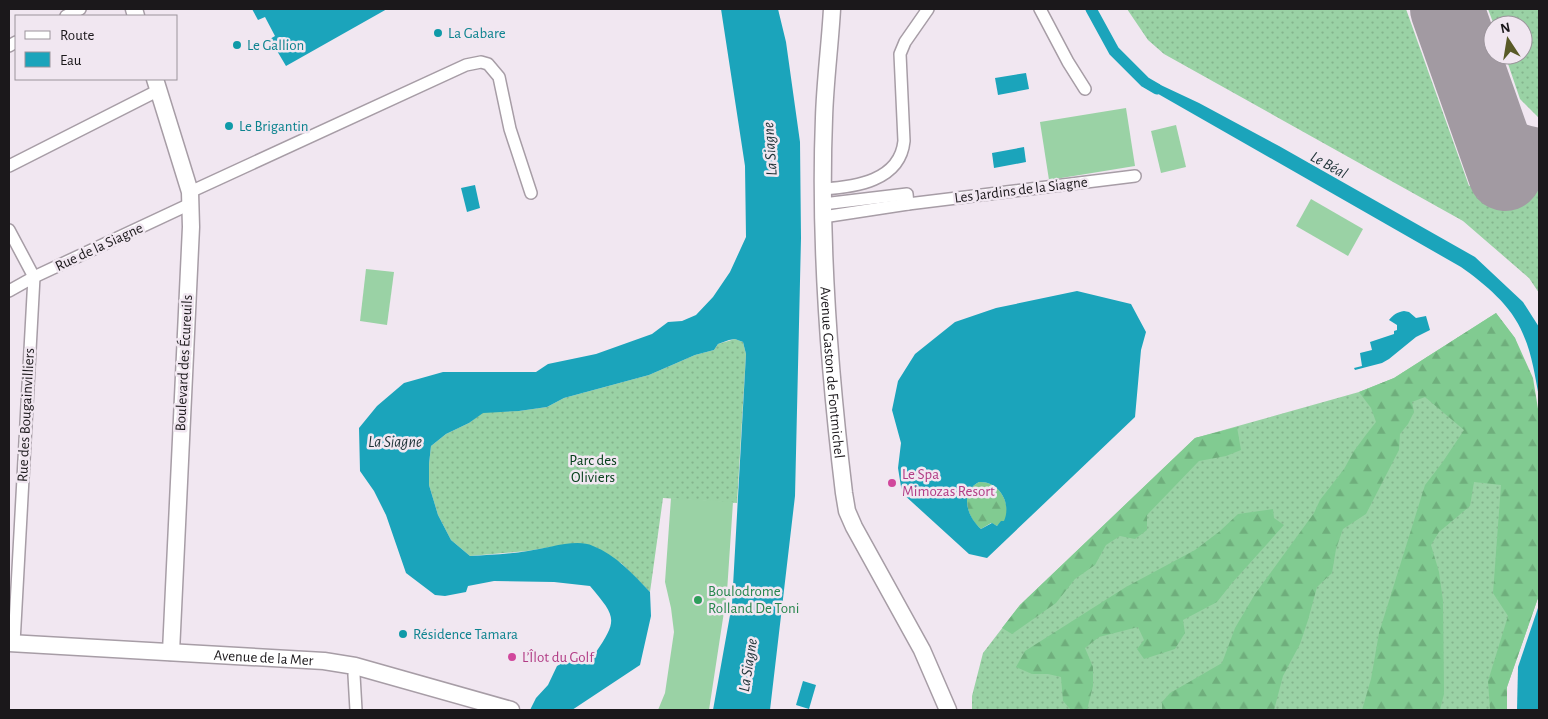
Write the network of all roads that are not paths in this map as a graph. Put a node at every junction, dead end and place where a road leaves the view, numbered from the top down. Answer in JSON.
{"nodes":[{"id":1,"x":80,"y":9,"type":"edge"},
{"id":2,"x":832,"y":9,"type":"edge"},
{"id":3,"x":928,"y":9,"type":"edge"},
{"id":4,"x":1040,"y":9,"type":"edge"},
{"id":5,"x":68,"y":15,"type":"edge"},
{"id":6,"x":157,"y":84,"type":"edge"},
{"id":7,"x":1085,"y":88,"type":"dead end"},
{"id":8,"x":9,"y":166,"type":"edge"},
{"id":9,"x":1135,"y":176,"type":"dead end"},
{"id":10,"x":531,"y":193,"type":"dead end"},
{"id":11,"x":190,"y":198,"type":"junction"},
{"id":12,"x":823,"y":203,"type":"junction"},
{"id":13,"x":9,"y":230,"type":"edge"},
{"id":14,"x":34,"y":277,"type":"junction"},
{"id":15,"x":9,"y":291,"type":"edge"},
{"id":16,"x":11,"y":643,"type":"edge"},
{"id":17,"x":171,"y":652,"type":"junction"},
{"id":18,"x":355,"y":666,"type":"junction"},
{"id":19,"x":356,"y":710,"type":"edge"},
{"id":20,"x":511,"y":710,"type":"edge"},
{"id":21,"x":948,"y":710,"type":"edge"}],
"edges":[{"from":1,"to":5,"type":"street"},
{"from":2,"to":12,"type":"main road","name":"Avenue Gaston de Fontmichel"},
{"from":3,"to":12,"type":"street"},
{"from":4,"to":7,"type":"street"},
{"from":6,"to":8,"type":"street"},
{"from":6,"to":11,"type":"main road","name":"Boulevard des Écureuils"},
{"from":9,"to":12,"type":"street","name":"Les Jardins de la Siagne"},
{"from":10,"to":11,"type":"street","name":"Rue de la Siagne"},
{"from":11,"to":14,"type":"street","name":"Rue de la Siagne"},
{"from":11,"to":17,"type":"main road","name":"Boulevard des Écureuils"},
{"from":12,"to":21,"type":"main road","name":"Avenue Gaston de Fontmichel"},
{"from":13,"to":14,"type":"street"},
{"from":14,"to":15,"type":"street","name":"Rue de la Siagne"},
{"from":14,"to":16,"type":"street","name":"Rue des Bougainvilliers"},
{"from":16,"to":17,"type":"main road","name":"Avenue de la Mer"},
{"from":17,"to":18,"type":"main road","name":"Avenue de la Mer"},
{"from":18,"to":19,"type":"street"},
{"from":18,"to":20,"type":"main road","name":"Avenue de la Mer"}]}
